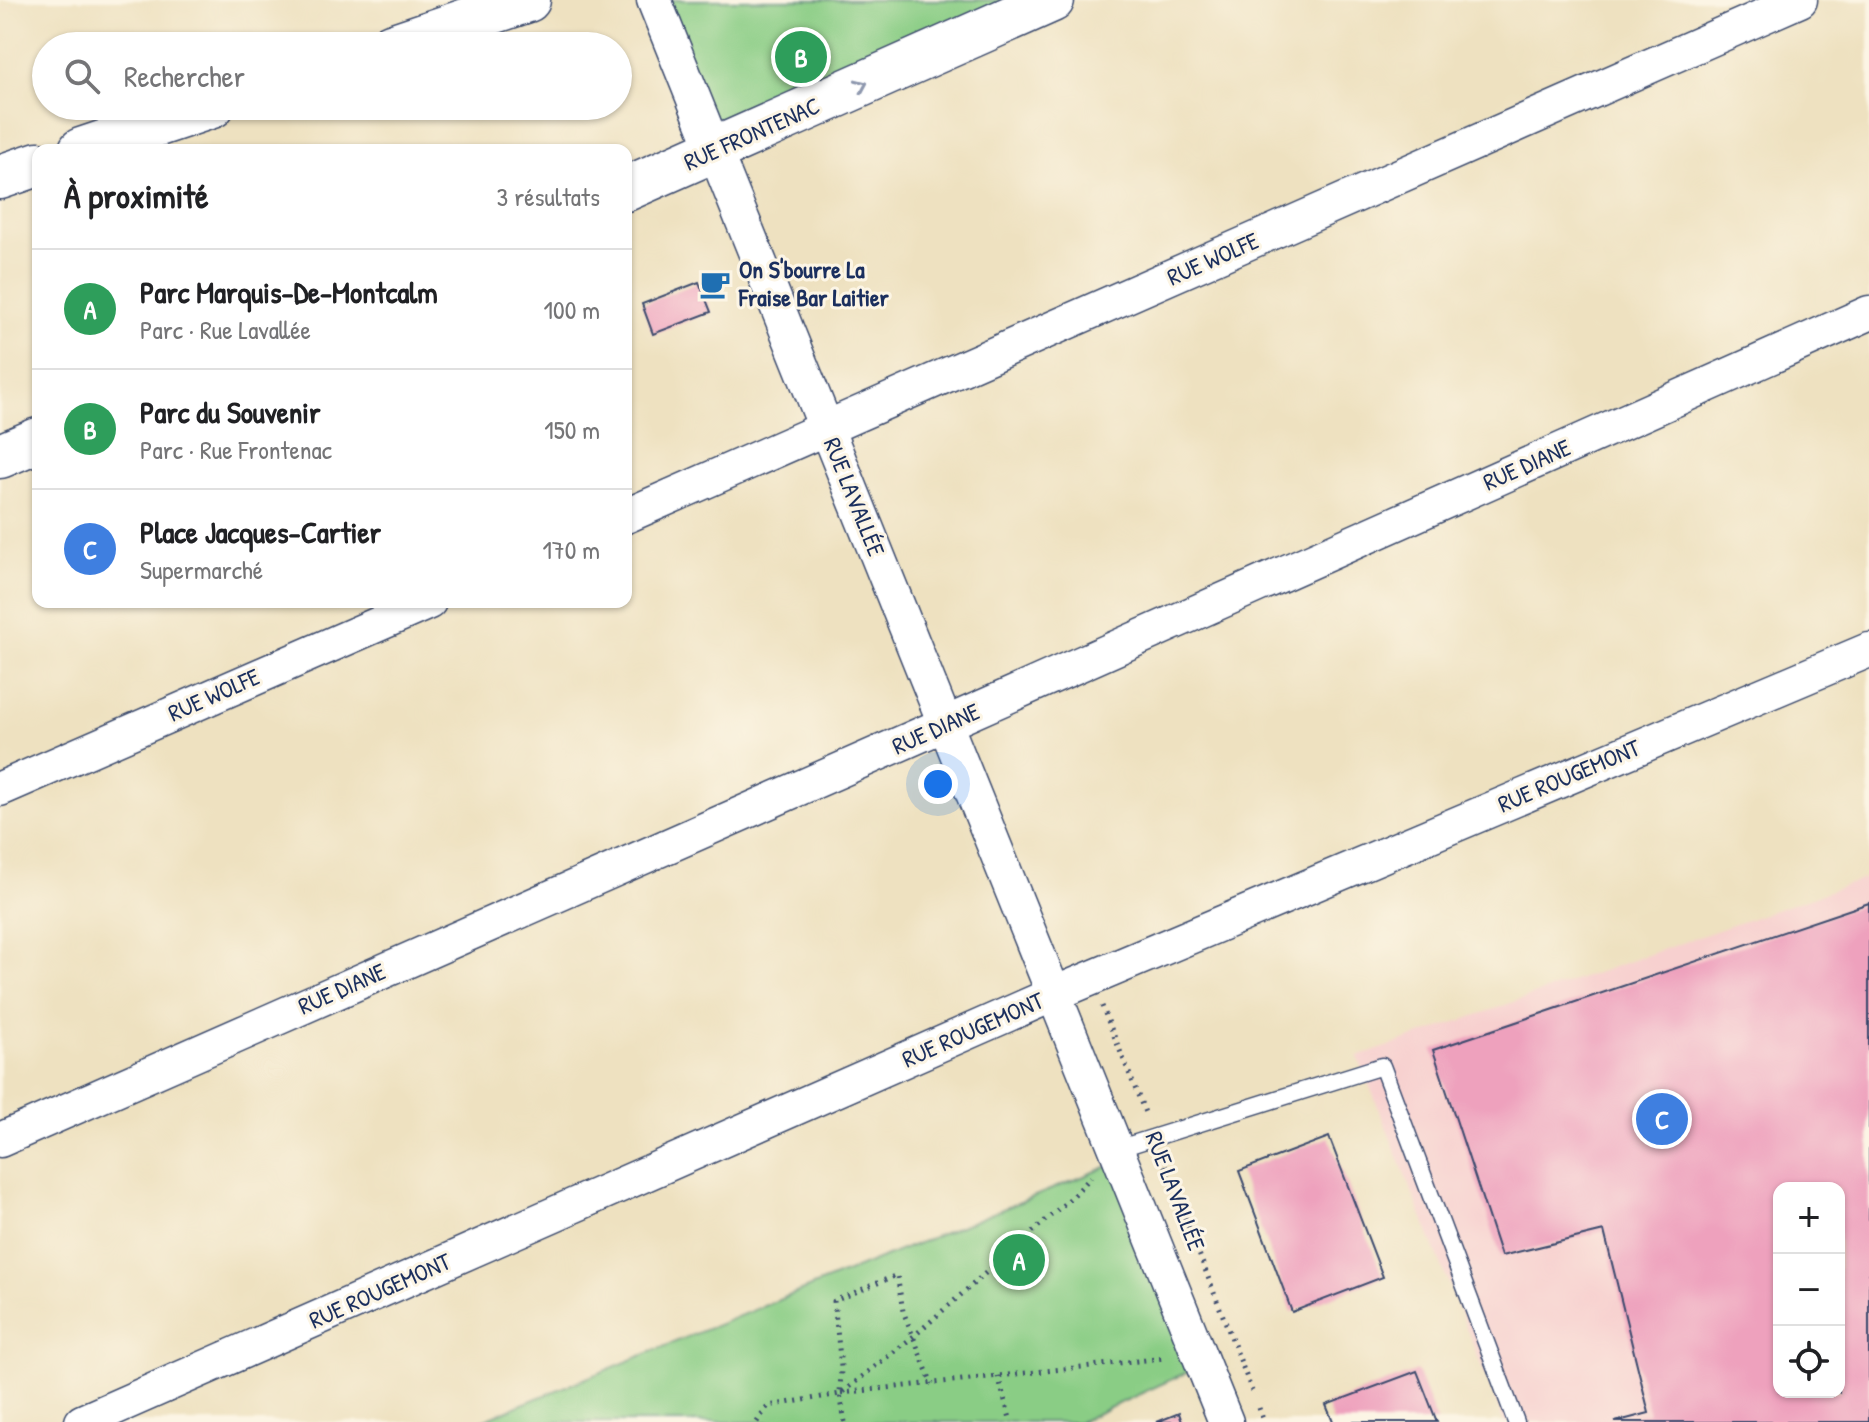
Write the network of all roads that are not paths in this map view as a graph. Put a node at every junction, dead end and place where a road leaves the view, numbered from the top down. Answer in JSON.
{"nodes":[{"id":1,"x":528,"y":0,"type":"edge"},
{"id":2,"x":654,"y":0,"type":"edge"},
{"id":3,"x":1052,"y":0,"type":"edge"},
{"id":4,"x":1800,"y":0,"type":"edge"},
{"id":5,"x":433,"y":32,"type":"edge"},
{"id":6,"x":170,"y":120,"type":"edge"},
{"id":7,"x":99,"y":144,"type":"edge"},
{"id":8,"x":715,"y":151,"type":"junction"},
{"id":9,"x":32,"y":166,"type":"edge"},
{"id":10,"x":0,"y":177,"type":"edge"},
{"id":11,"x":632,"y":186,"type":"edge"},
{"id":12,"x":1869,"y":313,"type":"edge"},
{"id":13,"x":827,"y":429,"type":"junction"},
{"id":14,"x":32,"y":443,"type":"edge"},
{"id":15,"x":0,"y":456,"type":"edge"},
{"id":16,"x":632,"y":513,"type":"edge"},
{"id":17,"x":415,"y":608,"type":"edge"},
{"id":18,"x":1869,"y":650,"type":"edge"},
{"id":19,"x":945,"y":724,"type":"junction"},
{"id":20,"x":0,"y":789,"type":"edge"},
{"id":21,"x":1054,"y":994,"type":"junction"},
{"id":22,"x":0,"y":1140,"type":"edge"},
{"id":23,"x":1117,"y":1149,"type":"junction"},
{"id":24,"x":82,"y":1422,"type":"edge"},
{"id":25,"x":1226,"y":1422,"type":"edge"},
{"id":26,"x":1516,"y":1422,"type":"edge"}],
"edges":[{"from":1,"to":5,"type":"main road"},
{"from":2,"to":8,"type":"street","name":"RUE LAVALLÉE"},
{"from":8,"to":3,"type":"main road","name":"RUE FRONTENAC","one_way":true},
{"from":4,"to":13,"type":"street","name":"RUE WOLFE"},
{"from":6,"to":7,"type":"main road"},
{"from":8,"to":11,"type":"main road","name":"RUE FRONTENAC"},
{"from":8,"to":13,"type":"street","name":"RUE LAVALLÉE"},
{"from":9,"to":10,"type":"main road"},
{"from":12,"to":19,"type":"street","name":"RUE DIANE"},
{"from":13,"to":16,"type":"street","name":"RUE WOLFE"},
{"from":13,"to":19,"type":"street","name":"RUE LAVALLÉE"},
{"from":14,"to":15,"type":"main road"},
{"from":17,"to":20,"type":"street","name":"RUE WOLFE"},
{"from":18,"to":21,"type":"street","name":"RUE ROUGEMONT"},
{"from":19,"to":21,"type":"street","name":"RUE LAVALLÉE"},
{"from":19,"to":22,"type":"street","name":"RUE DIANE"},
{"from":21,"to":23,"type":"street","name":"RUE LAVALLÉE"},
{"from":21,"to":24,"type":"street","name":"RUE ROUGEMONT"},
{"from":23,"to":25,"type":"street","name":"RUE LAVALLÉE"},
{"from":23,"to":26,"type":"lane"}]}
